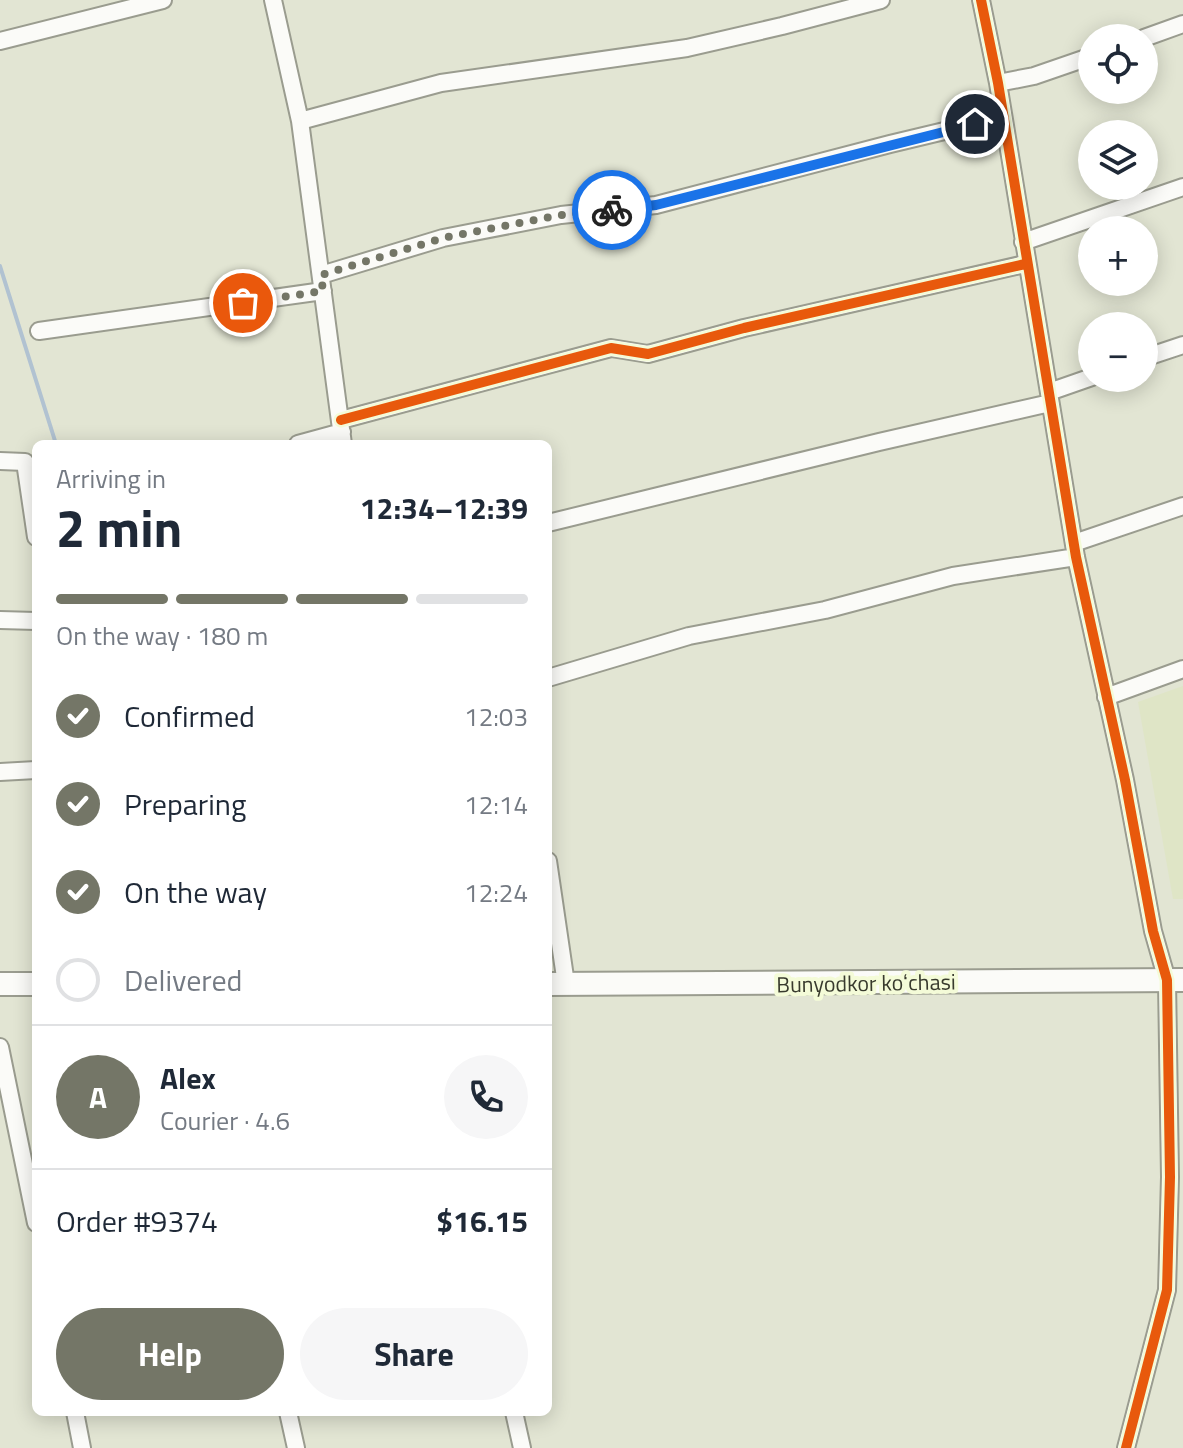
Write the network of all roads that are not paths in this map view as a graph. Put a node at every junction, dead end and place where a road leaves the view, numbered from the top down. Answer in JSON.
{"nodes":[{"id":1,"x":163,"y":0,"type":"edge"},
{"id":2,"x":273,"y":0,"type":"edge"},
{"id":3,"x":881,"y":0,"type":"edge"},
{"id":4,"x":981,"y":0,"type":"edge"},
{"id":5,"x":1183,"y":24,"type":"edge"},
{"id":6,"x":1158,"y":33,"type":"edge"},
{"id":7,"x":0,"y":41,"type":"edge"},
{"id":8,"x":1078,"y":61,"type":"edge"},
{"id":9,"x":998,"y":83,"type":"junction"},
{"id":10,"x":1003,"y":117,"type":"junction"},
{"id":11,"x":300,"y":121,"type":"junction"},
{"id":12,"x":1183,"y":187,"type":"edge"},
{"id":13,"x":1023,"y":242,"type":"junction"},
{"id":14,"x":1025,"y":264,"type":"junction"},
{"id":15,"x":322,"y":283,"type":"junction"},
{"id":16,"x":39,"y":331,"type":"dead end"},
{"id":17,"x":1183,"y":345,"type":"edge"},
{"id":18,"x":1158,"y":353,"type":"edge"},
{"id":19,"x":1078,"y":384,"type":"edge"},
{"id":20,"x":1050,"y":398,"type":"junction"},
{"id":21,"x":342,"y":432,"type":"edge"},
{"id":22,"x":313,"y":440,"type":"edge"},
{"id":23,"x":0,"y":461,"type":"edge"},
{"id":24,"x":1183,"y":506,"type":"edge"},
{"id":25,"x":32,"y":510,"type":"edge"},
{"id":26,"x":552,"y":522,"type":"edge"},
{"id":27,"x":1075,"y":550,"type":"junction"},
{"id":28,"x":0,"y":620,"type":"edge"},
{"id":29,"x":32,"y":621,"type":"edge"},
{"id":30,"x":1183,"y":669,"type":"edge"},
{"id":31,"x":552,"y":677,"type":"edge"},
{"id":32,"x":1106,"y":697,"type":"junction"},
{"id":33,"x":32,"y":770,"type":"edge"},
{"id":34,"x":0,"y":772,"type":"edge"},
{"id":35,"x":552,"y":916,"type":"edge"},
{"id":36,"x":1175,"y":980,"type":"edge"},
{"id":37,"x":0,"y":984,"type":"edge"},
{"id":38,"x":32,"y":984,"type":"edge"},
{"id":39,"x":557,"y":984,"type":"edge"},
{"id":40,"x":0,"y":1047,"type":"edge"},
{"id":41,"x":32,"y":1203,"type":"edge"},
{"id":42,"x":76,"y":1416,"type":"edge"},
{"id":43,"x":289,"y":1416,"type":"edge"},
{"id":44,"x":515,"y":1416,"type":"edge"},
{"id":45,"x":82,"y":1448,"type":"edge"},
{"id":46,"x":296,"y":1448,"type":"edge"},
{"id":47,"x":522,"y":1448,"type":"edge"},
{"id":48,"x":1126,"y":1448,"type":"edge"}],
"edges":[{"from":1,"to":7,"type":"street"},
{"from":2,"to":11,"type":"street"},
{"from":3,"to":11,"type":"street"},
{"from":4,"to":9,"type":"street"},
{"from":5,"to":6,"type":"street"},
{"from":8,"to":9,"type":"street"},
{"from":9,"to":10,"type":"street"},
{"from":10,"to":13,"type":"street"},
{"from":10,"to":15,"type":"street"},
{"from":11,"to":15,"type":"street"},
{"from":12,"to":13,"type":"street"},
{"from":13,"to":14,"type":"street"},
{"from":14,"to":20,"type":"street"},
{"from":14,"to":21,"type":"street"},
{"from":15,"to":16,"type":"street"},
{"from":15,"to":21,"type":"street"},
{"from":17,"to":18,"type":"street"},
{"from":19,"to":20,"type":"street"},
{"from":20,"to":26,"type":"street"},
{"from":20,"to":27,"type":"street"},
{"from":21,"to":22,"type":"street"},
{"from":23,"to":25,"type":"street"},
{"from":24,"to":27,"type":"street"},
{"from":27,"to":31,"type":"street"},
{"from":27,"to":32,"type":"street"},
{"from":28,"to":29,"type":"street"},
{"from":30,"to":32,"type":"street"},
{"from":32,"to":36,"type":"street"},
{"from":33,"to":34,"type":"street"},
{"from":35,"to":39,"type":"street"},
{"from":36,"to":39,"type":"main road","name":"Bunyodkor koʻchasi"},
{"from":36,"to":48,"type":"street"},
{"from":37,"to":38,"type":"main road"},
{"from":40,"to":41,"type":"street"},
{"from":42,"to":45,"type":"street"},
{"from":43,"to":46,"type":"street"},
{"from":44,"to":47,"type":"street"}]}
